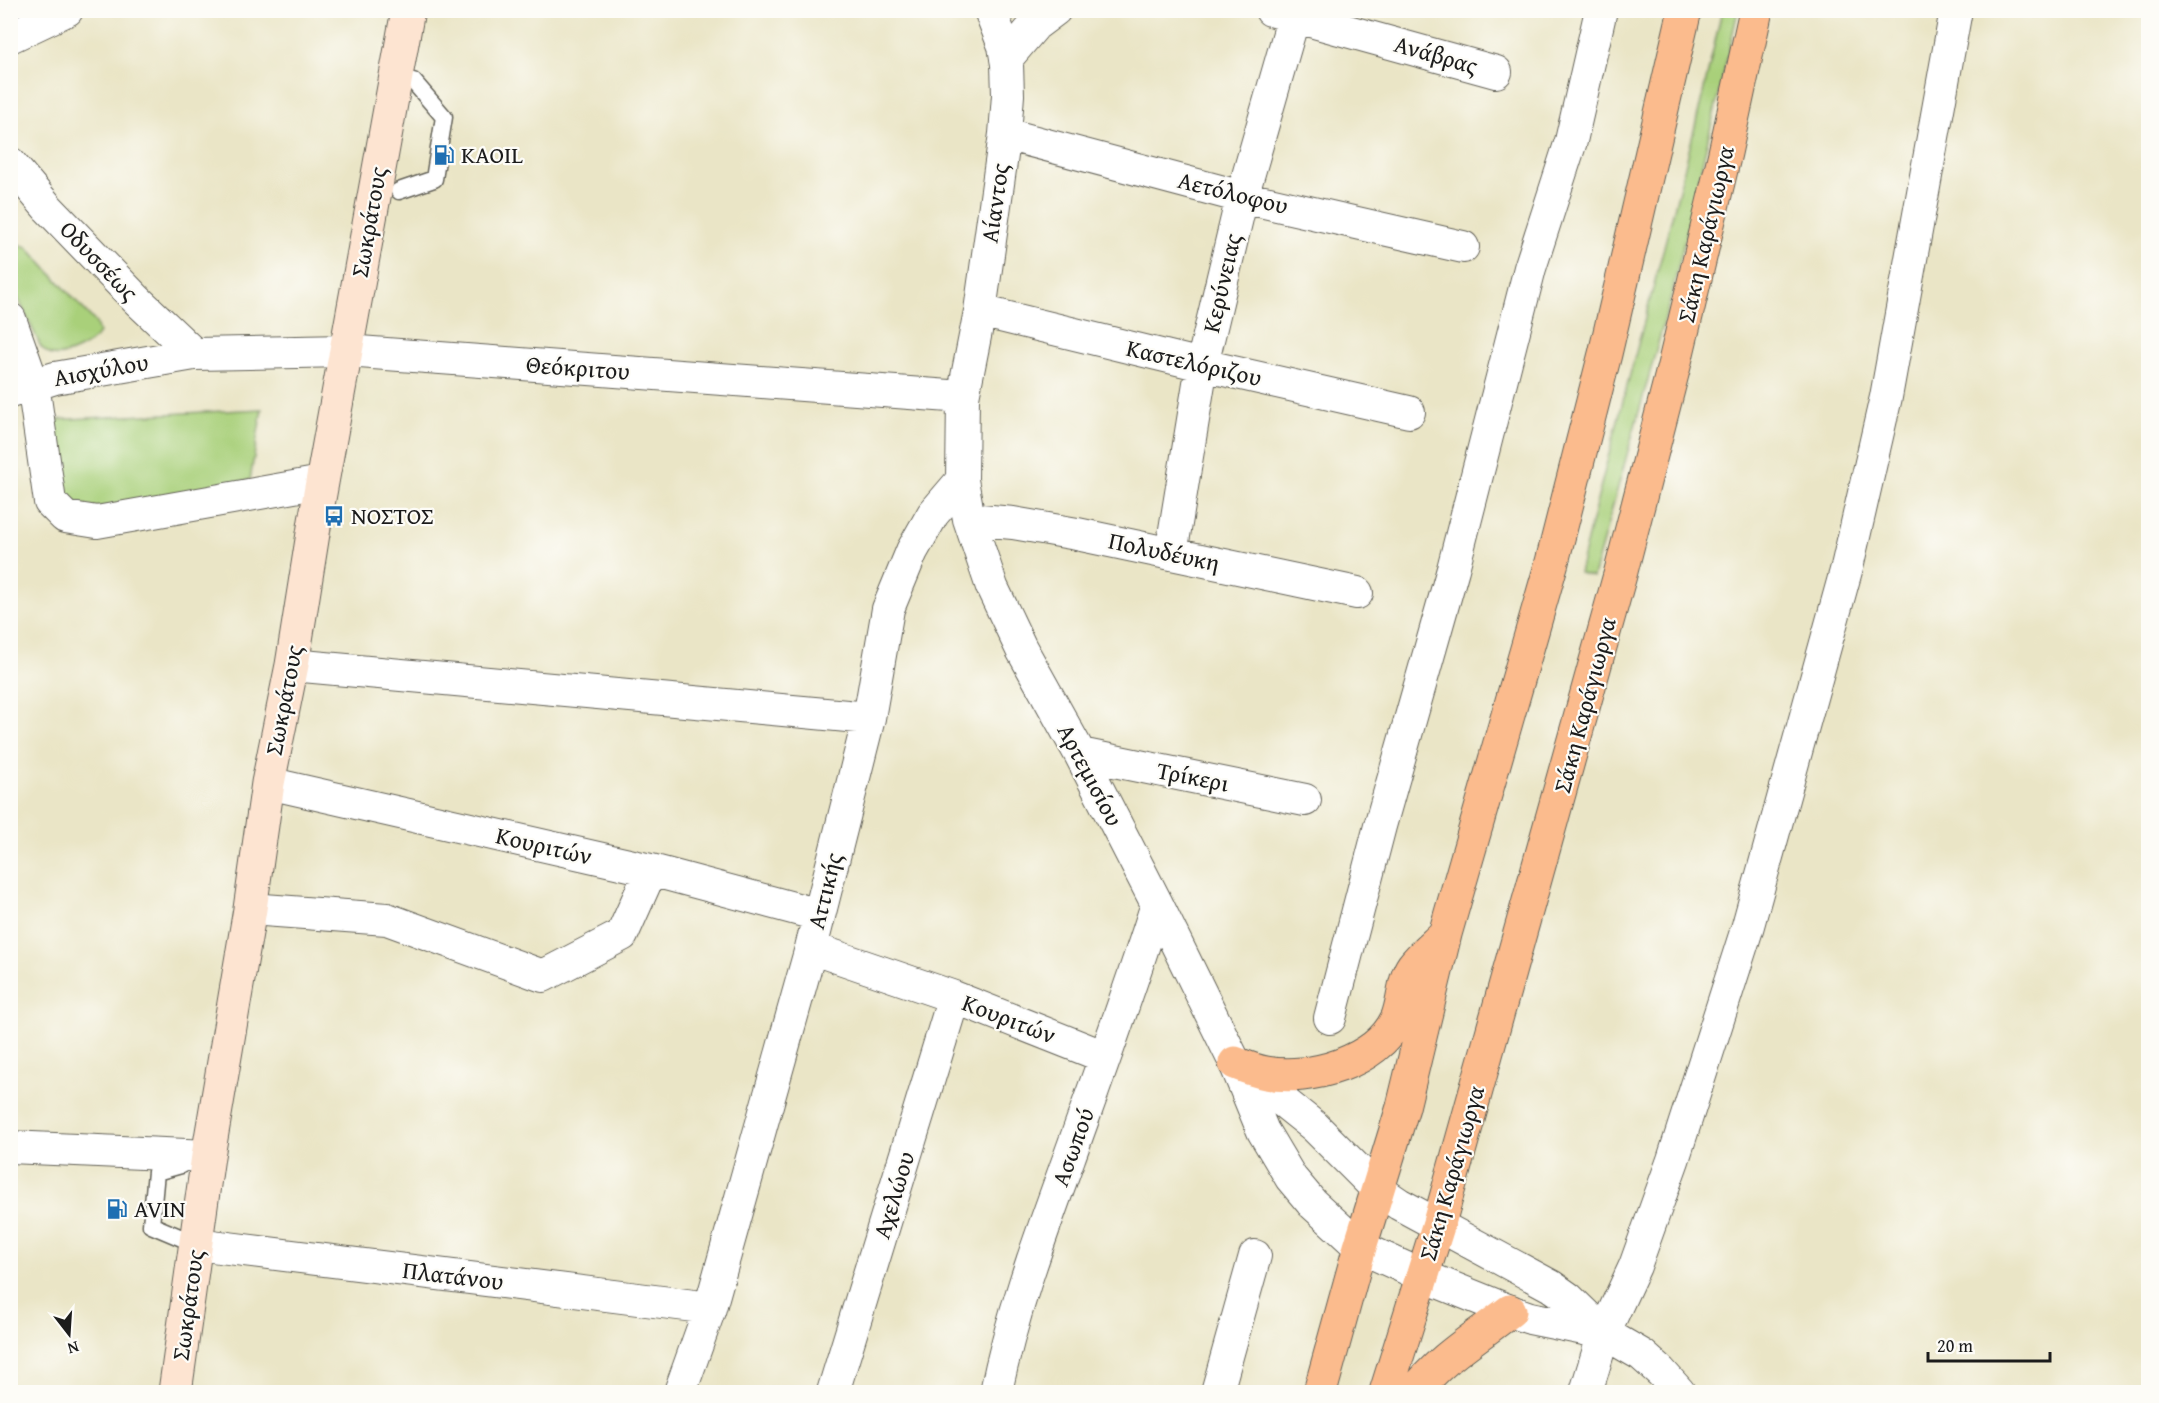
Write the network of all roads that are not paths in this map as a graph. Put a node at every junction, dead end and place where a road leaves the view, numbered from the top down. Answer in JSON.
{"nodes":[{"id":1,"x":66,"y":10,"type":"edge"},
{"id":2,"x":408,"y":10,"type":"edge"},
{"id":3,"x":990,"y":10,"type":"edge"},
{"id":4,"x":1055,"y":10,"type":"edge"},
{"id":5,"x":1601,"y":10,"type":"edge"},
{"id":6,"x":1685,"y":10,"type":"edge"},
{"id":7,"x":1756,"y":10,"type":"edge"},
{"id":8,"x":1956,"y":10,"type":"edge"},
{"id":9,"x":1282,"y":13,"type":"edge"},
{"id":10,"x":10,"y":37,"type":"edge"},
{"id":11,"x":1006,"y":59,"type":"junction"},
{"id":12,"x":1496,"y":72,"type":"dead end"},
{"id":13,"x":413,"y":81,"type":"dead end"},
{"id":14,"x":1005,"y":134,"type":"junction"},
{"id":15,"x":10,"y":163,"type":"edge"},
{"id":16,"x":399,"y":191,"type":"dead end"},
{"id":17,"x":1242,"y":197,"type":"junction"},
{"id":18,"x":1463,"y":247,"type":"dead end"},
{"id":19,"x":980,"y":311,"type":"junction"},
{"id":20,"x":10,"y":320,"type":"edge"},
{"id":21,"x":346,"y":351,"type":"junction"},
{"id":22,"x":194,"y":354,"type":"junction"},
{"id":23,"x":1202,"y":365,"type":"junction"},
{"id":24,"x":22,"y":388,"type":"edge"},
{"id":25,"x":963,"y":397,"type":"junction"},
{"id":26,"x":1409,"y":412,"type":"dead end"},
{"id":27,"x":962,"y":480,"type":"junction"},
{"id":28,"x":322,"y":482,"type":"junction"},
{"id":29,"x":969,"y":519,"type":"junction"},
{"id":30,"x":1171,"y":554,"type":"junction"},
{"id":31,"x":1357,"y":593,"type":"dead end"},
{"id":32,"x":292,"y":665,"type":"junction"},
{"id":33,"x":869,"y":718,"type":"junction"},
{"id":34,"x":1080,"y":754,"type":"junction"},
{"id":35,"x":268,"y":783,"type":"junction"},
{"id":36,"x":1305,"y":800,"type":"dead end"},
{"id":37,"x":651,"y":870,"type":"junction"},
{"id":38,"x":1157,"y":904,"type":"junction"},
{"id":39,"x":250,"y":909,"type":"junction"},
{"id":40,"x":819,"y":915,"type":"junction"},
{"id":41,"x":1445,"y":934,"type":"junction"},
{"id":42,"x":811,"y":948,"type":"junction"},
{"id":43,"x":954,"y":998,"type":"junction"},
{"id":44,"x":1330,"y":1018,"type":"dead end"},
{"id":45,"x":1105,"y":1057,"type":"junction"},
{"id":46,"x":1235,"y":1063,"type":"junction"},
{"id":47,"x":10,"y":1147,"type":"edge"},
{"id":48,"x":194,"y":1160,"type":"junction"},
{"id":49,"x":1377,"y":1189,"type":"junction"},
{"id":50,"x":1439,"y":1223,"type":"junction"},
{"id":51,"x":196,"y":1244,"type":"junction"},
{"id":52,"x":1360,"y":1247,"type":"junction"},
{"id":53,"x":1255,"y":1256,"type":"dead end"},
{"id":54,"x":1423,"y":1276,"type":"junction"},
{"id":55,"x":710,"y":1308,"type":"junction"},
{"id":56,"x":1510,"y":1311,"type":"junction"},
{"id":57,"x":1604,"y":1333,"type":"junction"},
{"id":58,"x":175,"y":1392,"type":"edge"},
{"id":59,"x":680,"y":1392,"type":"edge"},
{"id":60,"x":833,"y":1392,"type":"edge"},
{"id":61,"x":996,"y":1392,"type":"edge"},
{"id":62,"x":1217,"y":1392,"type":"edge"},
{"id":63,"x":1320,"y":1392,"type":"edge"},
{"id":64,"x":1386,"y":1392,"type":"edge"},
{"id":65,"x":1415,"y":1392,"type":"edge"},
{"id":66,"x":1586,"y":1392,"type":"edge"},
{"id":67,"x":1679,"y":1392,"type":"edge"}],
"edges":[{"from":1,"to":10,"type":"street"},
{"from":2,"to":21,"type":"main road","name":"Σωκράτους"},
{"from":3,"to":11,"type":"street","name":"Αίαντoς"},
{"from":4,"to":11,"type":"street"},
{"from":5,"to":44,"type":"street"},
{"from":6,"to":41,"type":"main road"},
{"from":7,"to":50,"type":"main road","name":"Σάκη Καράγιωργα"},
{"from":8,"to":57,"type":"street"},
{"from":9,"to":12,"type":"street","name":"Ανάβρας"},
{"from":9,"to":17,"type":"street","name":"Κερύνειας"},
{"from":11,"to":14,"type":"street","name":"Αίαντoς"},
{"from":13,"to":16,"type":"lane"},
{"from":14,"to":17,"type":"street","name":"Αετόλοφου"},
{"from":14,"to":19,"type":"street","name":"Αίαντoς"},
{"from":15,"to":22,"type":"street","name":"Οδυσσέως"},
{"from":17,"to":18,"type":"street","name":"Αετόλοφου"},
{"from":17,"to":23,"type":"street","name":"Κερύνειας"},
{"from":19,"to":23,"type":"street","name":"Καστελόριζου"},
{"from":19,"to":25,"type":"street","name":"Αίαντoς"},
{"from":20,"to":24,"type":"street"},
{"from":21,"to":22,"type":"street","name":"Θεόκριτου"},
{"from":21,"to":25,"type":"street","name":"Θεόκριτου"},
{"from":21,"to":28,"type":"main road","name":"Σωκράτους"},
{"from":22,"to":24,"type":"street","name":"Αισχύλου"},
{"from":23,"to":26,"type":"street","name":"Καστελόριζου"},
{"from":23,"to":30,"type":"street","name":"Κερύνειας"},
{"from":24,"to":28,"type":"street"},
{"from":25,"to":27,"type":"street"},
{"from":27,"to":29,"type":"street","name":"Αρτεμισίου"},
{"from":27,"to":33,"type":"street","name":"Αττικής"},
{"from":28,"to":32,"type":"main road","name":"Σωκράτους"},
{"from":29,"to":30,"type":"street","name":"Πολυδέυκη"},
{"from":29,"to":34,"type":"street","name":"Αρτεμισίου"},
{"from":30,"to":31,"type":"street","name":"Πολυδέυκη"},
{"from":32,"to":33,"type":"street"},
{"from":32,"to":35,"type":"main road","name":"Σωκράτους"},
{"from":33,"to":40,"type":"street","name":"Αττικής"},
{"from":34,"to":36,"type":"street","name":"Τρίκερι"},
{"from":34,"to":38,"type":"street","name":"Αρτεμισίου"},
{"from":35,"to":37,"type":"street","name":"Κουριτών"},
{"from":35,"to":39,"type":"main road","name":"Σωκράτους"},
{"from":37,"to":39,"type":"street"},
{"from":37,"to":40,"type":"street","name":"Κουριτών"},
{"from":38,"to":45,"type":"street","name":"Ασωπού"},
{"from":38,"to":46,"type":"street","name":"Αρτεμισίου"},
{"from":39,"to":48,"type":"main road","name":"Σωκράτους"},
{"from":40,"to":42,"type":"street","name":"Αττικής"},
{"from":41,"to":46,"type":"main road"},
{"from":41,"to":49,"type":"main road"},
{"from":42,"to":43,"type":"street","name":"Κουριτών"},
{"from":42,"to":55,"type":"street","name":"Αττικής"},
{"from":43,"to":45,"type":"street","name":"Κουριτών"},
{"from":43,"to":60,"type":"street","name":"Αχελώου"},
{"from":45,"to":61,"type":"street","name":"Ασωπού"},
{"from":46,"to":49,"type":"street"},
{"from":46,"to":52,"type":"street","name":"Αρτεμισίου"},
{"from":47,"to":48,"type":"street"},
{"from":48,"to":51,"type":"main road","name":"Σωκράτους"},
{"from":48,"to":51,"type":"lane"},
{"from":49,"to":50,"type":"street"},
{"from":49,"to":52,"type":"main road"},
{"from":50,"to":54,"type":"main road","name":"Σάκη Καράγιωργα"},
{"from":50,"to":57,"type":"street"},
{"from":51,"to":55,"type":"street","name":"Πλατάνου"},
{"from":51,"to":58,"type":"main road","name":"Σωκράτους"},
{"from":52,"to":54,"type":"street","name":"Αρτεμισίου"},
{"from":52,"to":63,"type":"main road"},
{"from":53,"to":62,"type":"street"},
{"from":54,"to":56,"type":"street","name":"Αρτεμισίου"},
{"from":54,"to":64,"type":"main road","name":"Σάκη Καράγιωργα"},
{"from":55,"to":59,"type":"street","name":"Αττικής"},
{"from":56,"to":57,"type":"street","name":"Αρτεμισίου"},
{"from":56,"to":65,"type":"main road"},
{"from":57,"to":66,"type":"street"},
{"from":57,"to":67,"type":"street"}]}
